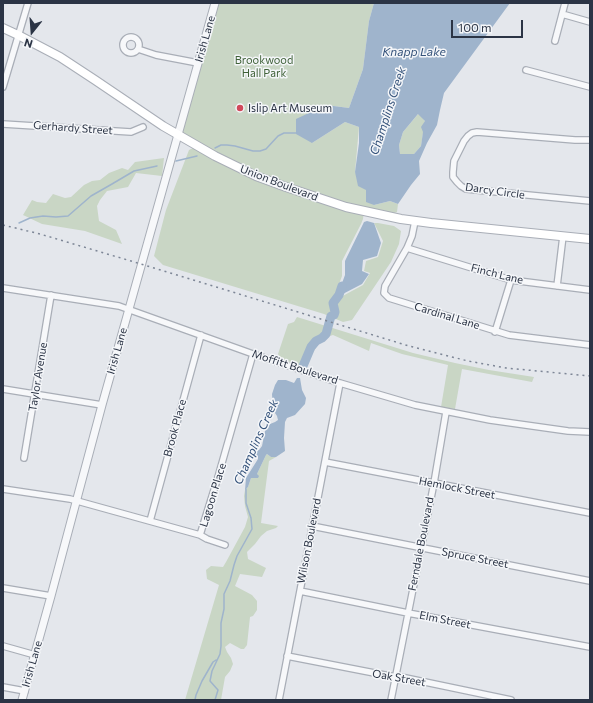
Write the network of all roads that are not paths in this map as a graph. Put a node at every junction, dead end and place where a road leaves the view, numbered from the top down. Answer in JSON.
{"nodes":[{"id":1,"x":28,"y":3,"type":"edge"},
{"id":2,"x":215,"y":3,"type":"edge"},
{"id":3,"x":565,"y":3,"type":"edge"},
{"id":4,"x":562,"y":14,"type":"junction"},
{"id":5,"x":590,"y":22,"type":"edge"},
{"id":6,"x":3,"y":28,"type":"edge"},
{"id":7,"x":18,"y":35,"type":"junction"},
{"id":8,"x":555,"y":41,"type":"dead end"},
{"id":9,"x":138,"y":49,"type":"dead end"},
{"id":10,"x":198,"y":63,"type":"junction"},
{"id":11,"x":526,"y":70,"type":"dead end"},
{"id":12,"x":4,"y":81,"type":"edge"},
{"id":13,"x":3,"y":87,"type":"edge"},
{"id":14,"x":590,"y":87,"type":"edge"},
{"id":15,"x":3,"y":124,"type":"edge"},
{"id":16,"x":143,"y":127,"type":"dead end"},
{"id":17,"x":178,"y":135,"type":"junction"},
{"id":18,"x":590,"y":140,"type":"edge"},
{"id":19,"x":590,"y":201,"type":"edge"},
{"id":20,"x":415,"y":221,"type":"junction"},
{"id":21,"x":563,"y":236,"type":"junction"},
{"id":22,"x":590,"y":239,"type":"edge"},
{"id":23,"x":407,"y":248,"type":"junction"},
{"id":24,"x":511,"y":280,"type":"junction"},
{"id":25,"x":557,"y":286,"type":"junction"},
{"id":26,"x":3,"y":288,"type":"edge"},
{"id":27,"x":590,"y":290,"type":"edge"},
{"id":28,"x":51,"y":295,"type":"junction"},
{"id":29,"x":129,"y":309,"type":"junction"},
{"id":30,"x":495,"y":332,"type":"junction"},
{"id":31,"x":201,"y":335,"type":"junction"},
{"id":32,"x":590,"y":345,"type":"edge"},
{"id":33,"x":253,"y":354,"type":"junction"},
{"id":34,"x":340,"y":383,"type":"junction"},
{"id":35,"x":3,"y":389,"type":"edge"},
{"id":36,"x":35,"y":394,"type":"junction"},
{"id":37,"x":102,"y":405,"type":"junction"},
{"id":38,"x":446,"y":412,"type":"junction"},
{"id":39,"x":590,"y":432,"type":"edge"},
{"id":40,"x":24,"y":458,"type":"dead end"},
{"id":41,"x":325,"y":462,"type":"junction"},
{"id":42,"x":434,"y":483,"type":"junction"},
{"id":43,"x":3,"y":489,"type":"edge"},
{"id":44,"x":77,"y":501,"type":"junction"},
{"id":45,"x":590,"y":513,"type":"edge"},
{"id":46,"x":150,"y":521,"type":"junction"},
{"id":47,"x":312,"y":526,"type":"junction"},
{"id":48,"x":200,"y":535,"type":"junction"},
{"id":49,"x":226,"y":545,"type":"dead end"},
{"id":50,"x":421,"y":547,"type":"junction"},
{"id":51,"x":590,"y":581,"type":"edge"},
{"id":52,"x":3,"y":588,"type":"edge"},
{"id":53,"x":300,"y":591,"type":"junction"},
{"id":54,"x":51,"y":596,"type":"junction"},
{"id":55,"x":408,"y":613,"type":"junction"},
{"id":56,"x":3,"y":646,"type":"edge"},
{"id":57,"x":590,"y":648,"type":"edge"},
{"id":58,"x":34,"y":656,"type":"junction"},
{"id":59,"x":287,"y":656,"type":"junction"},
{"id":60,"x":395,"y":677,"type":"junction"},
{"id":61,"x":3,"y":687,"type":"edge"},
{"id":62,"x":25,"y":691,"type":"junction"},
{"id":63,"x":22,"y":700,"type":"edge"},
{"id":64,"x":279,"y":700,"type":"edge"},
{"id":65,"x":391,"y":700,"type":"edge"},
{"id":66,"x":511,"y":700,"type":"edge"}],
"edges":[{"from":1,"to":7,"type":"street"},
{"from":2,"to":10,"type":"street","name":"Irish Lane"},
{"from":3,"to":4,"type":"street"},
{"from":4,"to":5,"type":"street"},
{"from":4,"to":8,"type":"street"},
{"from":6,"to":7,"type":"main road","name":"Union Boulevard"},
{"from":7,"to":12,"type":"street"},
{"from":7,"to":17,"type":"main road","name":"Union Boulevard"},
{"from":9,"to":10,"type":"street"},
{"from":10,"to":17,"type":"street","name":"Irish Lane"},
{"from":11,"to":14,"type":"street"},
{"from":12,"to":13,"type":"street"},
{"from":15,"to":16,"type":"street","name":"Gerhardy Street"},
{"from":17,"to":20,"type":"main road","name":"Union Boulevard"},
{"from":17,"to":29,"type":"street","name":"Irish Lane"},
{"from":18,"to":19,"type":"street","name":"Darcy Circle"},
{"from":20,"to":21,"type":"main road","name":"Union Boulevard"},
{"from":20,"to":23,"type":"street","name":"Cardinal Lane"},
{"from":21,"to":22,"type":"main road","name":"Union Boulevard"},
{"from":21,"to":25,"type":"street"},
{"from":23,"to":24,"type":"street","name":"Finch Lane"},
{"from":23,"to":30,"type":"street","name":"Cardinal Lane"},
{"from":24,"to":25,"type":"street","name":"Finch Lane"},
{"from":24,"to":30,"type":"street"},
{"from":25,"to":27,"type":"street","name":"Finch Lane"},
{"from":26,"to":28,"type":"street","name":"Moffitt Boulevard"},
{"from":28,"to":29,"type":"street","name":"Moffitt Boulevard"},
{"from":28,"to":36,"type":"street","name":"Taylor Avenue"},
{"from":29,"to":31,"type":"street","name":"Moffitt Boulevard"},
{"from":29,"to":37,"type":"street","name":"Irish Lane"},
{"from":30,"to":32,"type":"street","name":"Cardinal Lane"},
{"from":31,"to":33,"type":"street","name":"Moffitt Boulevard"},
{"from":31,"to":46,"type":"street","name":"Brook Place"},
{"from":33,"to":34,"type":"street","name":"Moffitt Boulevard"},
{"from":33,"to":48,"type":"street","name":"Lagoon Place"},
{"from":34,"to":38,"type":"street","name":"Moffitt Boulevard"},
{"from":34,"to":41,"type":"street","name":"Wilson Boulevard"},
{"from":35,"to":36,"type":"street"},
{"from":36,"to":37,"type":"street"},
{"from":36,"to":40,"type":"street","name":"Taylor Avenue"},
{"from":37,"to":44,"type":"street","name":"Irish Lane"},
{"from":38,"to":39,"type":"street","name":"Moffitt Boulevard"},
{"from":38,"to":42,"type":"street","name":"Ferndale Boulevard"},
{"from":41,"to":42,"type":"street","name":"Hemlock Street"},
{"from":41,"to":47,"type":"street","name":"Wilson Boulevard"},
{"from":42,"to":45,"type":"street","name":"Hemlock Street"},
{"from":42,"to":50,"type":"street","name":"Ferndale Boulevard"},
{"from":43,"to":44,"type":"street","name":"Lagoon Place"},
{"from":44,"to":46,"type":"street","name":"Lagoon Place"},
{"from":44,"to":54,"type":"street","name":"Irish Lane"},
{"from":46,"to":48,"type":"street","name":"Lagoon Place"},
{"from":47,"to":50,"type":"street","name":"Spruce Street"},
{"from":47,"to":53,"type":"street","name":"Wilson Boulevard"},
{"from":48,"to":49,"type":"street"},
{"from":50,"to":51,"type":"street","name":"Spruce Street"},
{"from":50,"to":55,"type":"street","name":"Ferndale Boulevard"},
{"from":52,"to":54,"type":"street"},
{"from":53,"to":55,"type":"street","name":"Elm Street"},
{"from":53,"to":59,"type":"street","name":"Wilson Boulevard"},
{"from":54,"to":58,"type":"street","name":"Irish Lane"},
{"from":55,"to":57,"type":"street","name":"Elm Street"},
{"from":55,"to":60,"type":"street","name":"Ferndale Boulevard"},
{"from":56,"to":58,"type":"street"},
{"from":58,"to":62,"type":"street","name":"Irish Lane"},
{"from":59,"to":60,"type":"street","name":"Oak Street"},
{"from":59,"to":64,"type":"street","name":"Wilson Boulevard"},
{"from":60,"to":65,"type":"street","name":"Ferndale Boulevard"},
{"from":60,"to":66,"type":"street","name":"Oak Street"},
{"from":61,"to":62,"type":"street"},
{"from":62,"to":63,"type":"street","name":"Irish Lane"}]}
